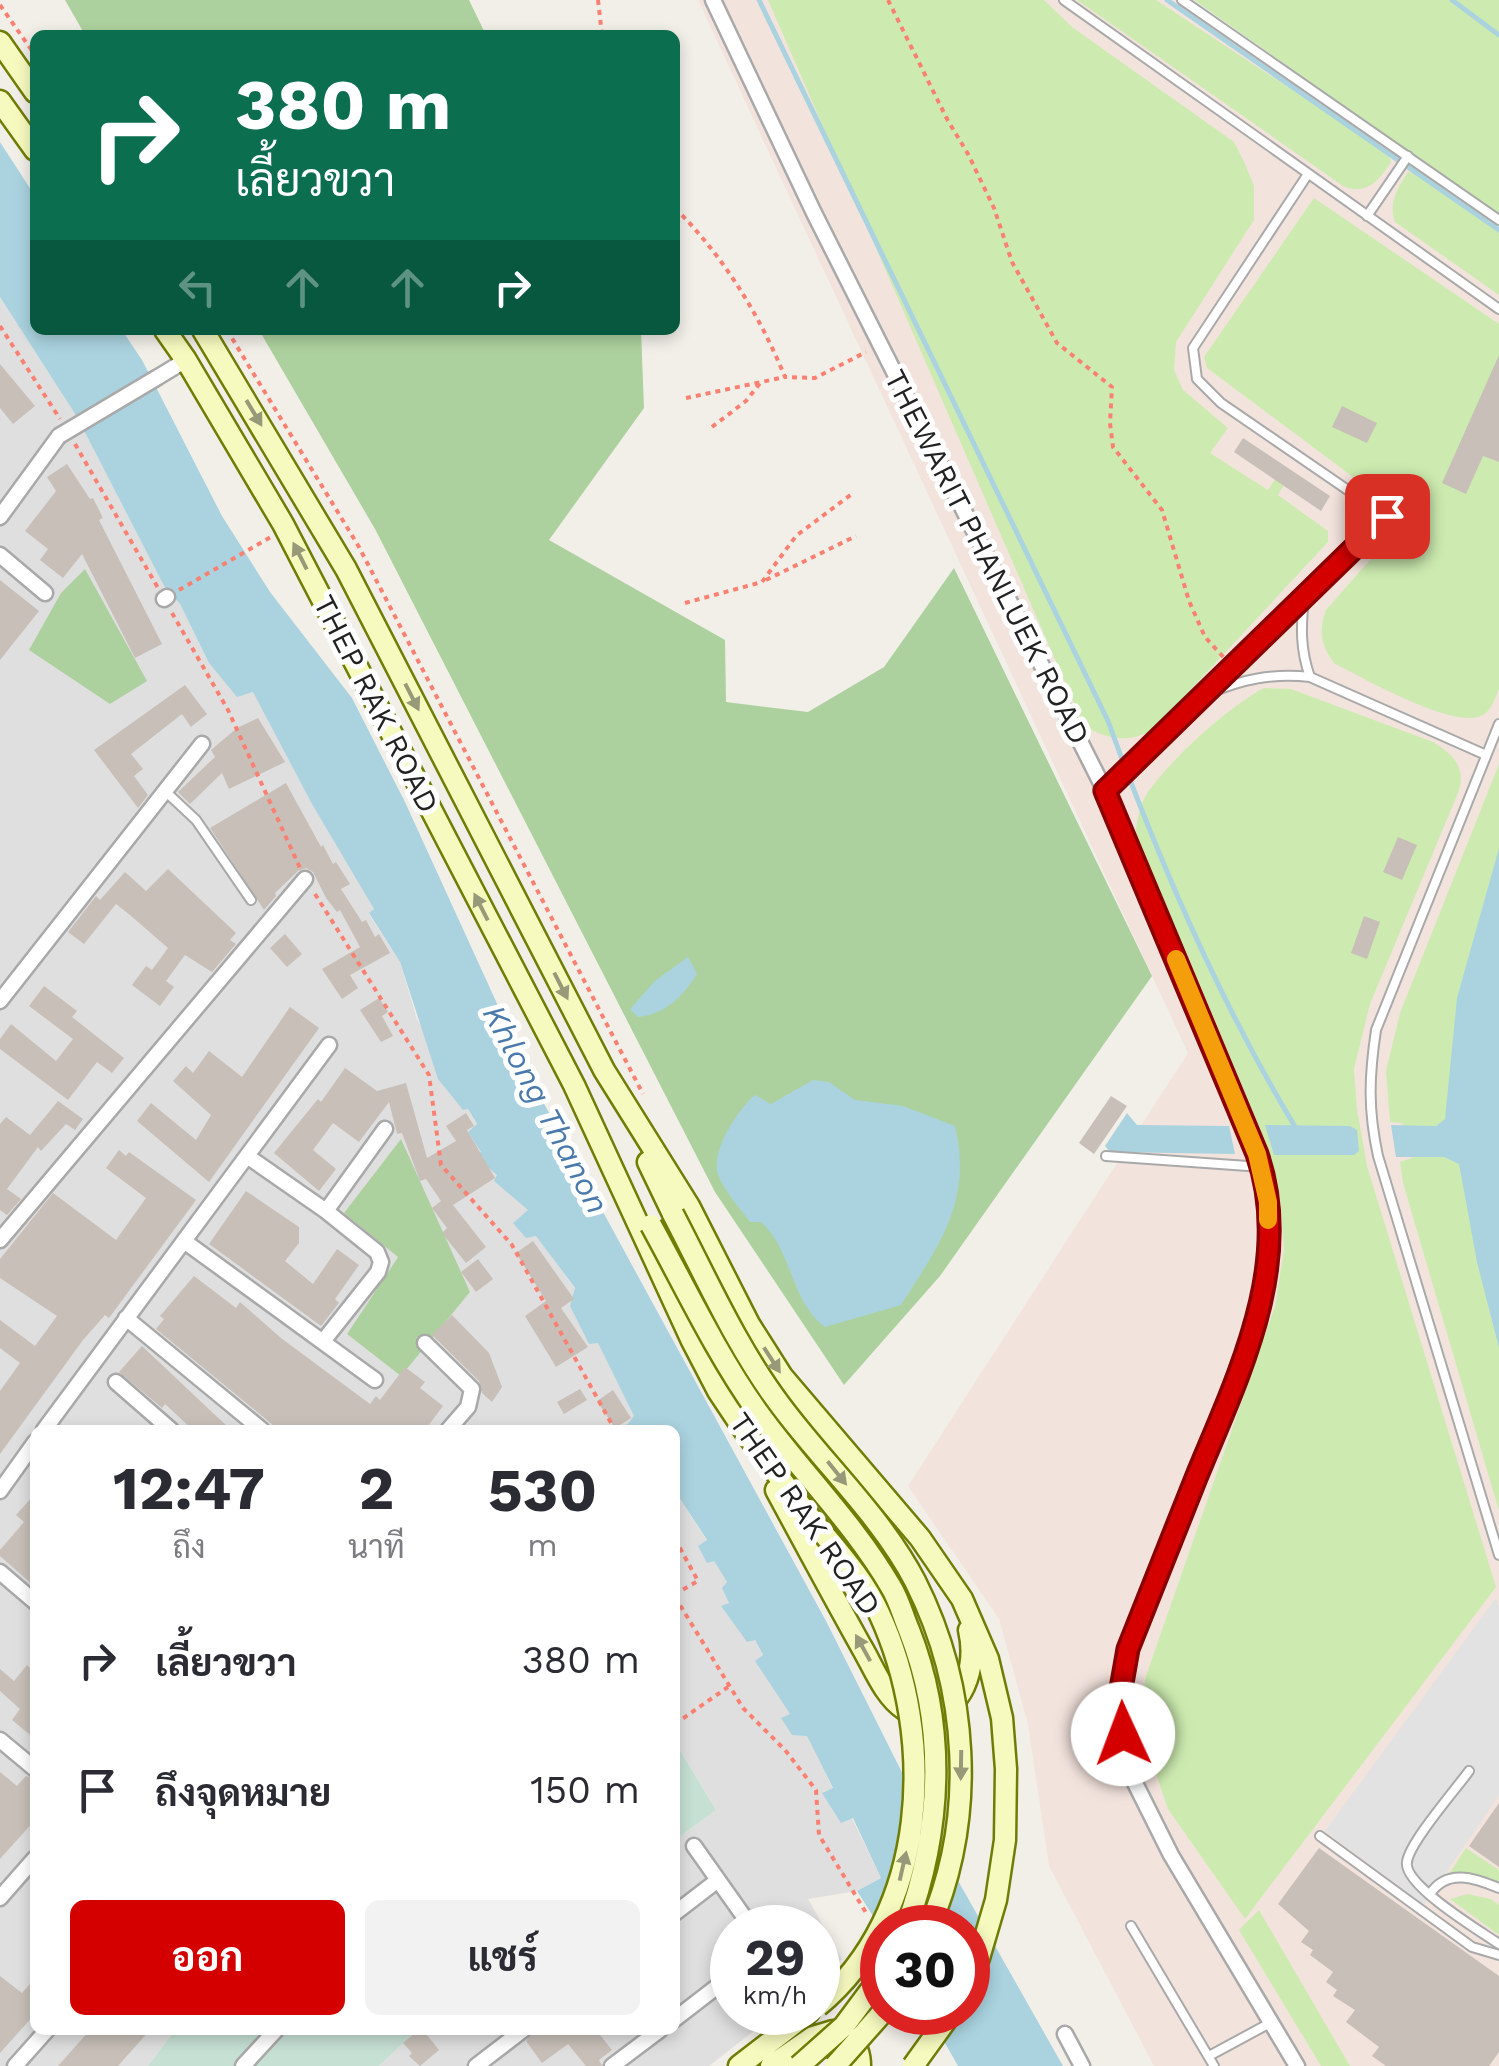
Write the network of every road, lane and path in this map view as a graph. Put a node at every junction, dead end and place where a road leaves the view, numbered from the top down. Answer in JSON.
{"nodes":[{"id":1,"x":598,"y":0,"type":"edge"},
{"id":2,"x":713,"y":0,"type":"edge"},
{"id":3,"x":888,"y":0,"type":"edge"},
{"id":4,"x":1064,"y":0,"type":"edge"},
{"id":5,"x":1182,"y":0,"type":"edge"},
{"id":6,"x":0,"y":4,"type":"edge"},
{"id":7,"x":601,"y":30,"type":"edge"},
{"id":8,"x":0,"y":42,"type":"edge"},
{"id":9,"x":30,"y":48,"type":"edge"},
{"id":10,"x":30,"y":85,"type":"edge"},
{"id":11,"x":0,"y":101,"type":"edge"},
{"id":12,"x":30,"y":143,"type":"edge"},
{"id":13,"x":1406,"y":159,"type":"junction"},
{"id":14,"x":1308,"y":174,"type":"junction"},
{"id":15,"x":680,"y":214,"type":"edge"},
{"id":16,"x":1367,"y":216,"type":"junction"},
{"id":17,"x":1499,"y":220,"type":"edge"},
{"id":18,"x":1499,"y":309,"type":"edge"},
{"id":19,"x":168,"y":335,"type":"edge"},
{"id":20,"x":207,"y":335,"type":"edge"},
{"id":21,"x":231,"y":335,"type":"edge"},
{"id":22,"x":880,"y":345,"type":"junction"},
{"id":23,"x":186,"y":360,"type":"junction"},
{"id":24,"x":785,"y":378,"type":"junction"},
{"id":25,"x":761,"y":382,"type":"junction"},
{"id":26,"x":686,"y":398,"type":"dead end"},
{"id":27,"x":712,"y":428,"type":"dead end"},
{"id":28,"x":852,"y":492,"type":"dead end"},
{"id":29,"x":0,"y":517,"type":"edge"},
{"id":30,"x":274,"y":536,"type":"dead end"},
{"id":31,"x":856,"y":536,"type":"dead end"},
{"id":32,"x":0,"y":555,"type":"edge"},
{"id":33,"x":762,"y":582,"type":"junction"},
{"id":34,"x":46,"y":594,"type":"dead end"},
{"id":35,"x":165,"y":598,"type":"dead end"},
{"id":36,"x":1304,"y":598,"type":"junction"},
{"id":37,"x":684,"y":603,"type":"dead end"},
{"id":38,"x":1232,"y":668,"type":"junction"},
{"id":39,"x":1310,"y":676,"type":"junction"},
{"id":40,"x":1202,"y":697,"type":"junction"},
{"id":41,"x":1499,"y":724,"type":"edge"},
{"id":42,"x":202,"y":744,"type":"dead end"},
{"id":43,"x":1486,"y":756,"type":"junction"},
{"id":44,"x":165,"y":790,"type":"junction"},
{"id":45,"x":1105,"y":791,"type":"junction"},
{"id":46,"x":305,"y":878,"type":"dead end"},
{"id":47,"x":251,"y":900,"type":"dead end"},
{"id":48,"x":0,"y":1000,"type":"edge"},
{"id":49,"x":329,"y":1045,"type":"dead end"},
{"id":50,"x":604,"y":1070,"type":"junction"},
{"id":51,"x":574,"y":1085,"type":"junction"},
{"id":52,"x":645,"y":1098,"type":"dead end"},
{"id":53,"x":385,"y":1129,"type":"dead end"},
{"id":54,"x":247,"y":1156,"type":"junction"},
{"id":55,"x":1106,"y":1156,"type":"dead end"},
{"id":56,"x":1259,"y":1160,"type":"junction"},
{"id":57,"x":326,"y":1210,"type":"junction"},
{"id":58,"x":0,"y":1240,"type":"edge"},
{"id":59,"x":184,"y":1241,"type":"junction"},
{"id":60,"x":126,"y":1318,"type":"junction"},
{"id":61,"x":324,"y":1340,"type":"junction"},
{"id":62,"x":425,"y":1343,"type":"dead end"},
{"id":63,"x":375,"y":1380,"type":"dead end"},
{"id":64,"x":116,"y":1382,"type":"dead end"},
{"id":65,"x":48,"y":1425,"type":"edge"},
{"id":66,"x":164,"y":1425,"type":"edge"},
{"id":67,"x":256,"y":1425,"type":"edge"},
{"id":68,"x":452,"y":1425,"type":"edge"},
{"id":69,"x":748,"y":1436,"type":"junction"},
{"id":70,"x":30,"y":1464,"type":"edge"},
{"id":71,"x":0,"y":1491,"type":"edge"},
{"id":72,"x":680,"y":1547,"type":"edge"},
{"id":73,"x":1499,"y":1555,"type":"edge"},
{"id":74,"x":0,"y":1572,"type":"edge"},
{"id":75,"x":680,"y":1592,"type":"edge"},
{"id":76,"x":30,"y":1598,"type":"edge"},
{"id":77,"x":962,"y":1599,"type":"junction"},
{"id":78,"x":680,"y":1603,"type":"edge"},
{"id":79,"x":729,"y":1686,"type":"junction"},
{"id":80,"x":680,"y":1720,"type":"edge"},
{"id":81,"x":0,"y":1740,"type":"edge"},
{"id":82,"x":30,"y":1764,"type":"edge"},
{"id":83,"x":1469,"y":1771,"type":"dead end"},
{"id":84,"x":1320,"y":1836,"type":"dead end"},
{"id":85,"x":694,"y":1846,"type":"dead end"},
{"id":86,"x":30,"y":1863,"type":"edge"},
{"id":87,"x":718,"y":1880,"type":"junction"},
{"id":88,"x":1499,"y":1888,"type":"edge"},
{"id":89,"x":2,"y":1892,"type":"edge"},
{"id":90,"x":1430,"y":1894,"type":"junction"},
{"id":91,"x":736,"y":1905,"type":"edge"},
{"id":92,"x":861,"y":1905,"type":"edge"},
{"id":93,"x":913,"y":1905,"type":"edge"},
{"id":94,"x":936,"y":1905,"type":"edge"},
{"id":95,"x":680,"y":1909,"type":"edge"},
{"id":96,"x":990,"y":1920,"type":"edge"},
{"id":97,"x":1131,"y":1926,"type":"dead end"},
{"id":98,"x":1499,"y":1944,"type":"edge"},
{"id":99,"x":1499,"y":1955,"type":"edge"},
{"id":100,"x":840,"y":1983,"type":"edge"},
{"id":101,"x":710,"y":1992,"type":"edge"},
{"id":102,"x":860,"y":2005,"type":"edge"},
{"id":103,"x":680,"y":2014,"type":"edge"},
{"id":104,"x":1270,"y":2023,"type":"junction"},
{"id":105,"x":1065,"y":2034,"type":"dead end"},
{"id":106,"x":42,"y":2035,"type":"edge"},
{"id":107,"x":271,"y":2035,"type":"edge"},
{"id":108,"x":516,"y":2035,"type":"edge"},
{"id":109,"x":653,"y":2035,"type":"edge"},
{"id":110,"x":779,"y":2035,"type":"edge"},
{"id":111,"x":863,"y":2035,"type":"edge"},
{"id":112,"x":935,"y":2035,"type":"edge"},
{"id":113,"x":1209,"y":2056,"type":"junction"},
{"id":114,"x":14,"y":2066,"type":"edge"},
{"id":115,"x":243,"y":2066,"type":"edge"},
{"id":116,"x":476,"y":2066,"type":"edge"},
{"id":117,"x":612,"y":2066,"type":"edge"},
{"id":118,"x":739,"y":2066,"type":"edge"},
{"id":119,"x":774,"y":2066,"type":"edge"},
{"id":120,"x":799,"y":2066,"type":"edge"},
{"id":121,"x":835,"y":2066,"type":"edge"},
{"id":122,"x":860,"y":2066,"type":"edge"},
{"id":123,"x":913,"y":2066,"type":"edge"},
{"id":124,"x":1082,"y":2066,"type":"edge"},
{"id":125,"x":1214,"y":2066,"type":"edge"},
{"id":126,"x":1297,"y":2066,"type":"edge"}],
"edges":[{"from":1,"to":7,"type":"path"},
{"from":2,"to":22,"type":"street","name":"THEWARIT PHANLUEK ROAD"},
{"from":3,"to":38,"type":"path"},
{"from":4,"to":14,"type":"lane"},
{"from":5,"to":13,"type":"lane"},
{"from":6,"to":9,"type":"path"},
{"from":8,"to":10,"type":"main road"},
{"from":11,"to":12,"type":"main road"},
{"from":13,"to":16,"type":"lane"},
{"from":13,"to":17,"type":"lane"},
{"from":14,"to":16,"type":"lane"},
{"from":14,"to":36,"type":"lane"},
{"from":15,"to":24,"type":"path"},
{"from":16,"to":18,"type":"lane"},
{"from":19,"to":23,"type":"main road","name":"THEP RAK ROAD"},
{"from":20,"to":50,"type":"main road","name":"THEP RAK ROAD","one_way":true},
{"from":21,"to":52,"type":"path"},
{"from":22,"to":24,"type":"path"},
{"from":22,"to":45,"type":"street","name":"THEWARIT PHANLUEK ROAD"},
{"from":23,"to":29,"type":"street","bridge":true},
{"from":51,"to":23,"type":"main road","name":"THEP RAK ROAD","one_way":true},
{"from":24,"to":25,"type":"path"},
{"from":25,"to":26,"type":"path"},
{"from":25,"to":27,"type":"path"},
{"from":28,"to":33,"type":"path"},
{"from":30,"to":35,"type":"path"},
{"from":31,"to":33,"type":"path"},
{"from":32,"to":34,"type":"street"},
{"from":33,"to":37,"type":"path"},
{"from":36,"to":38,"type":"lane"},
{"from":36,"to":39,"type":"lane"},
{"from":38,"to":40,"type":"lane"},
{"from":39,"to":40,"type":"lane"},
{"from":39,"to":43,"type":"lane"},
{"from":40,"to":45,"type":"lane"},
{"from":41,"to":43,"type":"lane"},
{"from":42,"to":44,"type":"street"},
{"from":43,"to":73,"type":"lane"},
{"from":44,"to":47,"type":"lane"},
{"from":44,"to":48,"type":"street"},
{"from":45,"to":56,"type":"street","name":"THEWARIT PHANLUEK ROAD"},
{"from":46,"to":58,"type":"street"},
{"from":49,"to":54,"type":"street"},
{"from":50,"to":77,"type":"main road","name":"THEP RAK ROAD","one_way":true},
{"from":50,"to":94,"type":"main road","name":"THEP RAK ROAD","one_way":true,"bridge":true},
{"from":51,"to":69,"type":"main road","name":"THEP RAK ROAD"},
{"from":51,"to":93,"type":"main road","name":"THEP RAK ROAD","bridge":true},
{"from":53,"to":57,"type":"street"},
{"from":54,"to":57,"type":"street"},
{"from":54,"to":59,"type":"street"},
{"from":55,"to":56,"type":"lane"},
{"from":56,"to":104,"type":"street","name":"THEWARIT PHANLUEK ROAD"},
{"from":57,"to":61,"type":"street"},
{"from":59,"to":60,"type":"street"},
{"from":59,"to":61,"type":"street"},
{"from":60,"to":65,"type":"street"},
{"from":60,"to":67,"type":"street"},
{"from":61,"to":63,"type":"street"},
{"from":62,"to":68,"type":"street"},
{"from":64,"to":66,"type":"street"},
{"from":77,"to":69,"type":"main road","one_way":true},
{"from":100,"to":69,"type":"main road","name":"THEP RAK ROAD","one_way":true,"bridge":true},
{"from":70,"to":71,"type":"street"},
{"from":72,"to":75,"type":"path"},
{"from":74,"to":76,"type":"street"},
{"from":77,"to":96,"type":"main road","name":"THEP RAK ROAD"},
{"from":78,"to":79,"type":"path"},
{"from":79,"to":80,"type":"path"},
{"from":79,"to":92,"type":"path"},
{"from":81,"to":82,"type":"street"},
{"from":83,"to":90,"type":"lane"},
{"from":84,"to":99,"type":"lane"},
{"from":85,"to":87,"type":"street"},
{"from":86,"to":89,"type":"street"},
{"from":87,"to":91,"type":"street"},
{"from":87,"to":95,"type":"street"},
{"from":88,"to":90,"type":"lane"},
{"from":90,"to":98,"type":"lane"},
{"from":97,"to":113,"type":"lane"},
{"from":101,"to":103,"type":"street"},
{"from":102,"to":120,"type":"main road","bridge":true},
{"from":104,"to":113,"type":"lane"},
{"from":104,"to":126,"type":"street","name":"THEWARIT PHANLUEK ROAD"},
{"from":105,"to":124,"type":"street"},
{"from":106,"to":114,"type":"street"},
{"from":107,"to":115,"type":"street"},
{"from":108,"to":116,"type":"street"},
{"from":109,"to":117,"type":"street"},
{"from":110,"to":118,"type":"main road"},
{"from":111,"to":121,"type":"main road","bridge":true},
{"from":112,"to":123,"type":"main road","bridge":true},
{"from":113,"to":125,"type":"lane"},
{"from":119,"to":122,"type":"main road"}]}
